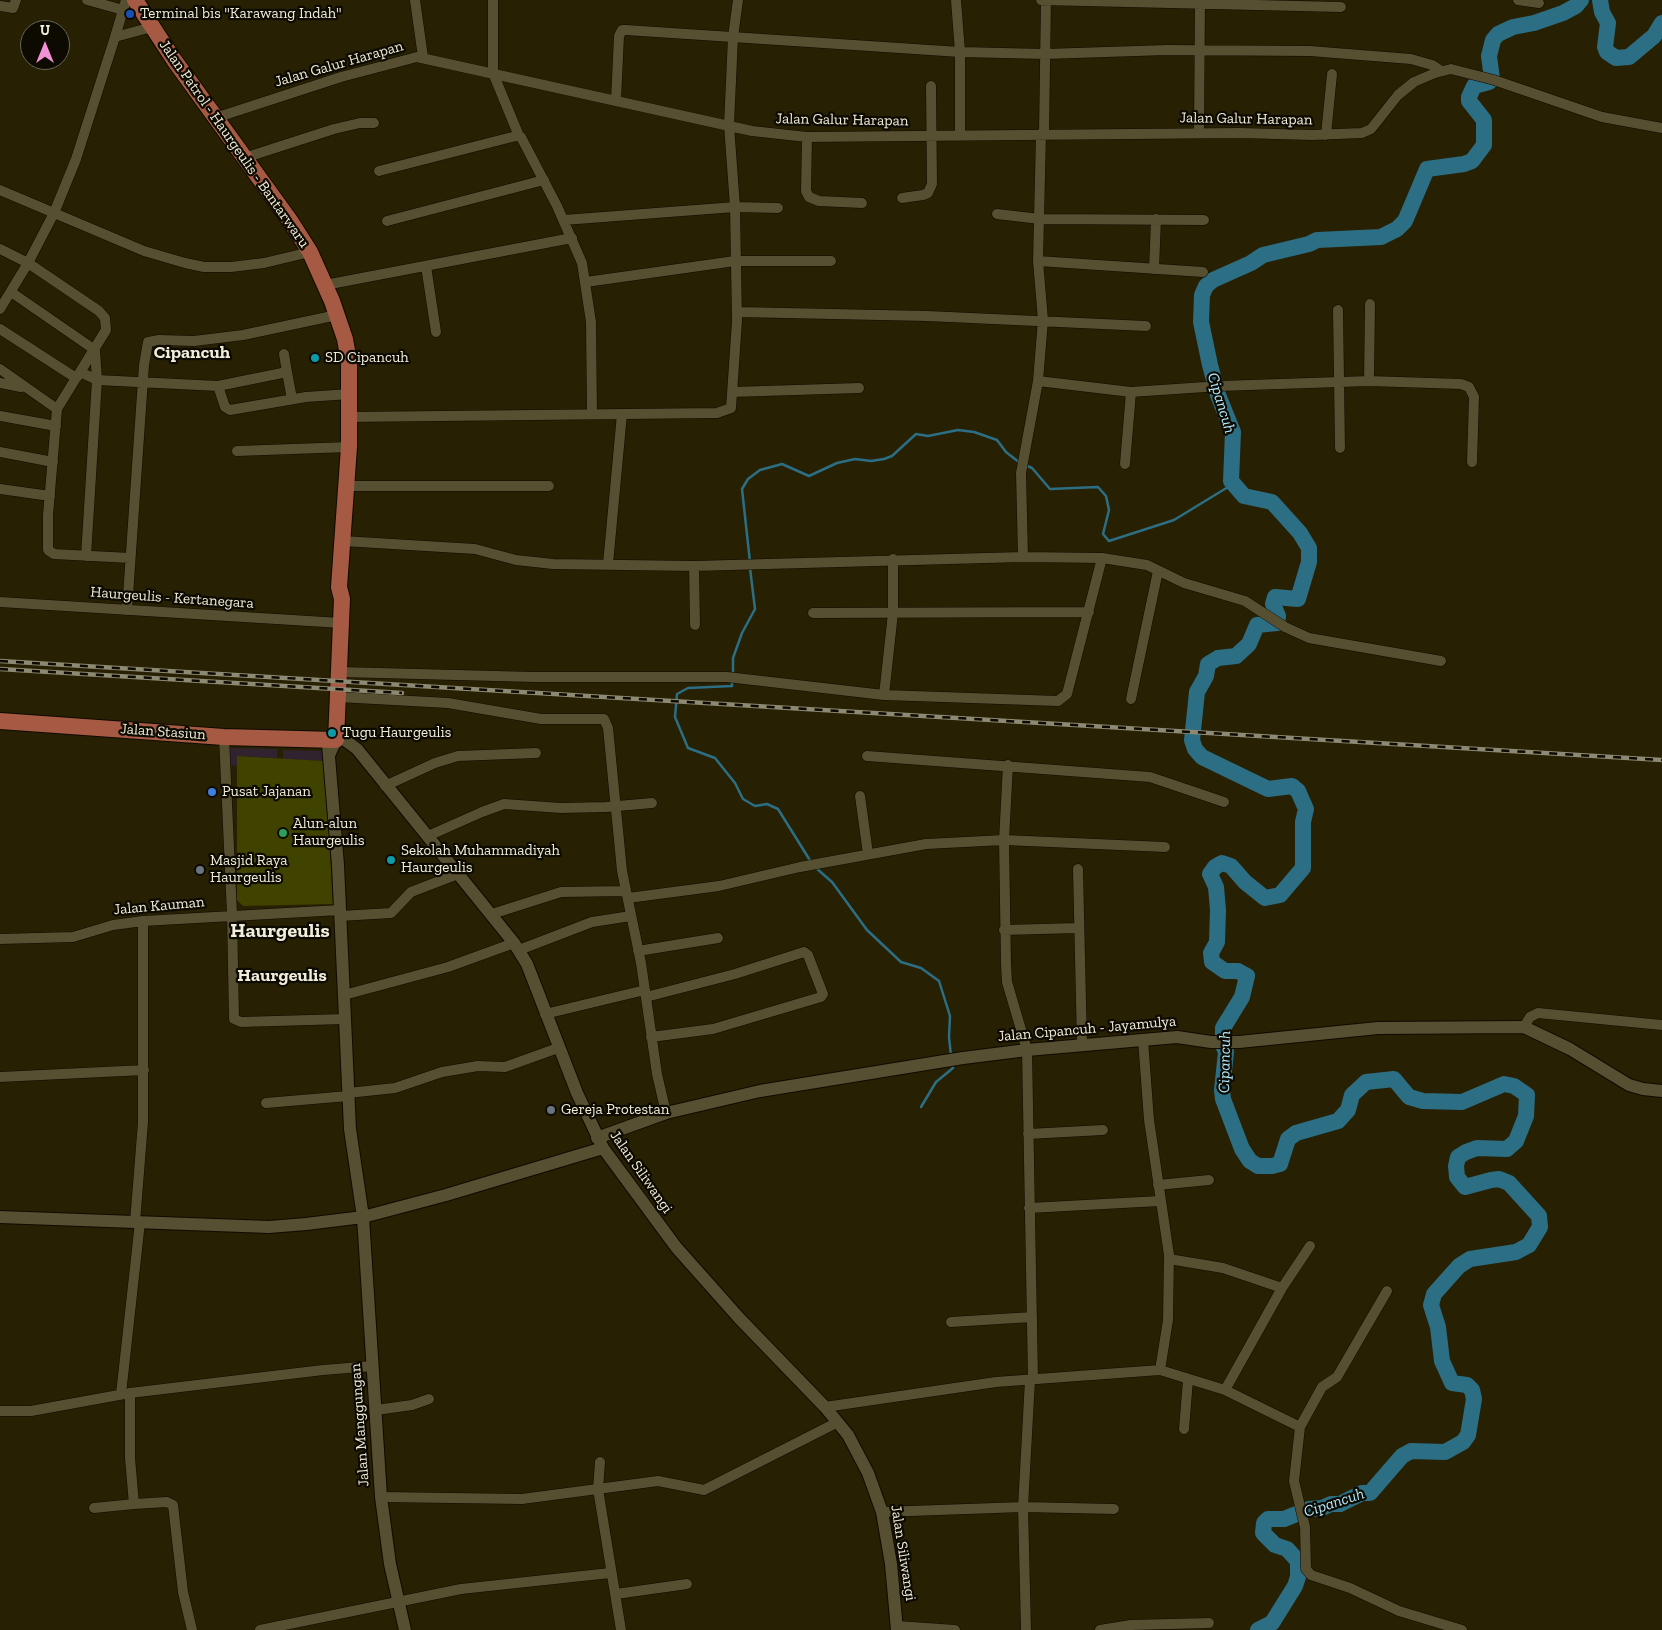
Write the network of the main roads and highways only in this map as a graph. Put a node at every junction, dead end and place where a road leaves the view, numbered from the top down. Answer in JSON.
{"nodes":[{"id":1,"x":128,"y":3,"type":"edge"},
{"id":2,"x":336,"y":622,"type":"junction"},
{"id":3,"x":0,"y":721,"type":"edge"},
{"id":4,"x":331,"y":744,"type":"junction"}],
"edges":[{"from":1,"to":2,"type":"main road","name":"Jalan Patrol - Haurgeulis - Bantarwaru"},
{"from":2,"to":4,"type":"main road"},
{"from":2,"to":4,"type":"main road"},
{"from":3,"to":4,"type":"main road","name":"Jalan Stasiun"}]}
